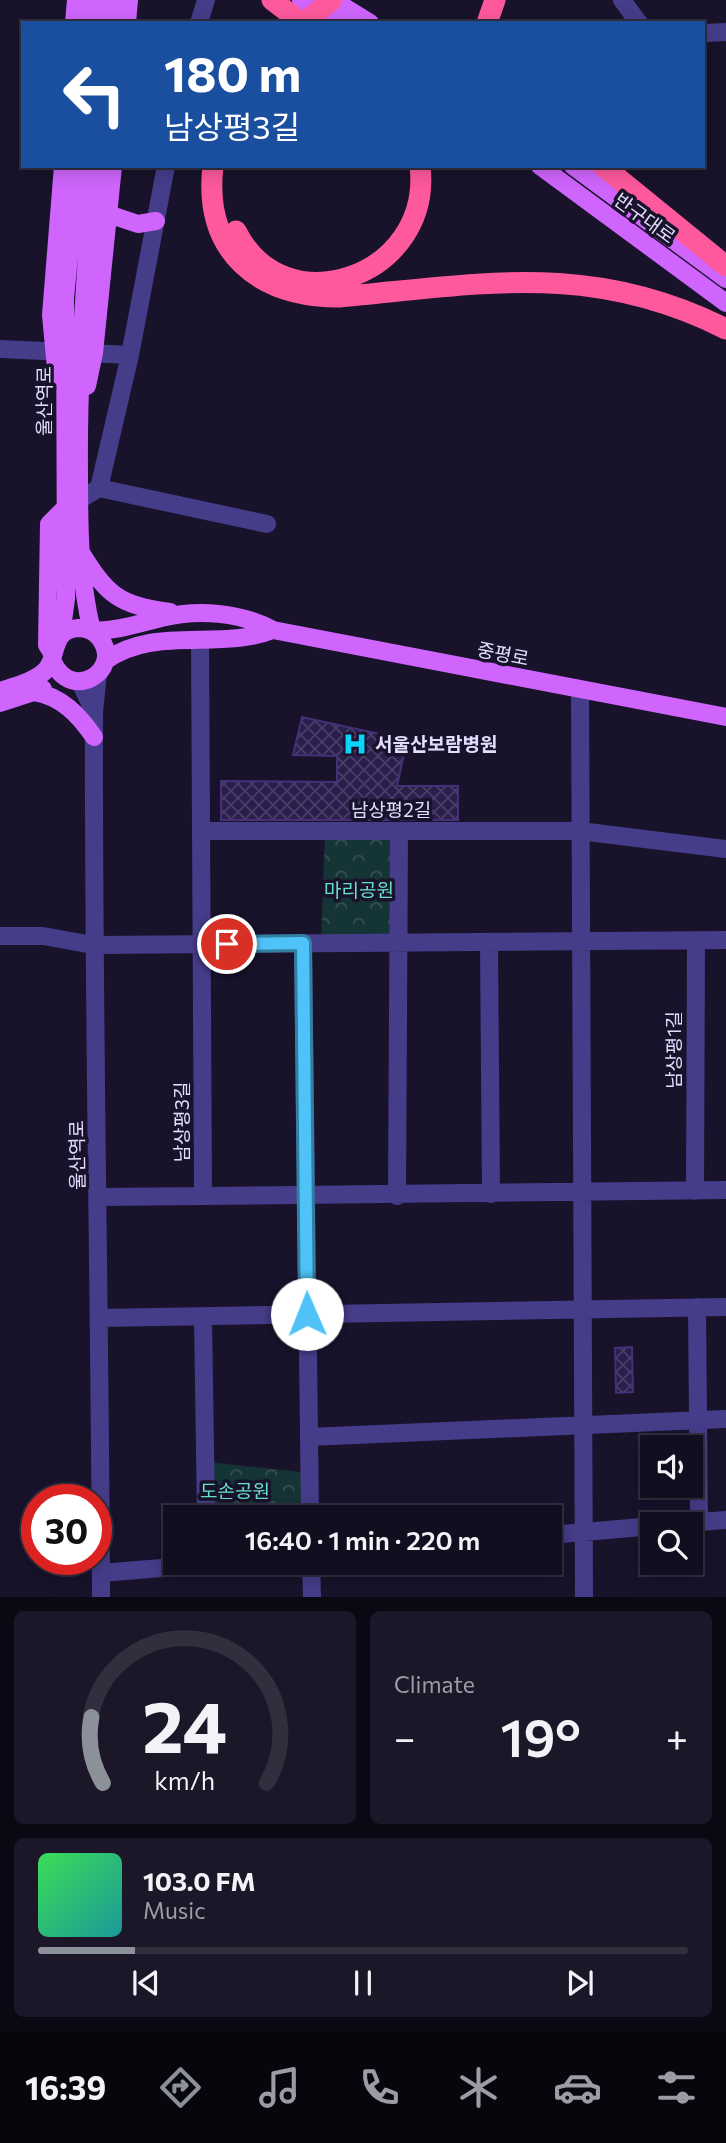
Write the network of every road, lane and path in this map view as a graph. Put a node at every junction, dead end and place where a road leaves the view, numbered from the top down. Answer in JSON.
{"nodes":[{"id":1,"x":76,"y":0,"type":"edge"},
{"id":2,"x":93,"y":0,"type":"edge"},
{"id":3,"x":111,"y":0,"type":"edge"},
{"id":4,"x":129,"y":0,"type":"edge"},
{"id":5,"x":206,"y":0,"type":"edge"},
{"id":6,"x":272,"y":0,"type":"edge"},
{"id":7,"x":301,"y":0,"type":"edge"},
{"id":8,"x":311,"y":0,"type":"edge"},
{"id":9,"x":332,"y":0,"type":"edge"},
{"id":10,"x":495,"y":0,"type":"edge"},
{"id":11,"x":622,"y":0,"type":"edge"},
{"id":12,"x":74,"y":21,"type":"edge"},
{"id":13,"x":91,"y":21,"type":"edge"},
{"id":14,"x":109,"y":21,"type":"edge"},
{"id":15,"x":127,"y":21,"type":"edge"},
{"id":16,"x":200,"y":21,"type":"edge"},
{"id":17,"x":290,"y":21,"type":"edge"},
{"id":18,"x":300,"y":21,"type":"edge"},
{"id":19,"x":306,"y":21,"type":"edge"},
{"id":20,"x":337,"y":21,"type":"edge"},
{"id":21,"x":367,"y":21,"type":"edge"},
{"id":22,"x":488,"y":21,"type":"edge"},
{"id":23,"x":638,"y":21,"type":"edge"},
{"id":24,"x":726,"y":32,"type":"edge"},
{"id":25,"x":705,"y":33,"type":"edge"},
{"id":26,"x":63,"y":168,"type":"edge"},
{"id":27,"x":78,"y":168,"type":"edge"},
{"id":28,"x":95,"y":168,"type":"edge"},
{"id":29,"x":113,"y":168,"type":"edge"},
{"id":30,"x":166,"y":168,"type":"edge"},
{"id":31,"x":213,"y":168,"type":"edge"},
{"id":32,"x":226,"y":168,"type":"edge"},
{"id":33,"x":420,"y":168,"type":"edge"},
{"id":34,"x":543,"y":168,"type":"edge"},
{"id":35,"x":576,"y":168,"type":"edge"},
{"id":36,"x":605,"y":168,"type":"edge"},
{"id":37,"x":108,"y":214,"type":"junction"},
{"id":38,"x":156,"y":221,"type":"junction"},
{"id":39,"x":726,"y":266,"type":"edge"},
{"id":40,"x":726,"y":279,"type":"edge"},
{"id":41,"x":726,"y":303,"type":"edge"},
{"id":42,"x":726,"y":329,"type":"edge"},
{"id":43,"x":0,"y":349,"type":"edge"},
{"id":44,"x":56,"y":352,"type":"junction"},
{"id":45,"x":93,"y":353,"type":"junction"},
{"id":46,"x":130,"y":355,"type":"junction"},
{"id":47,"x":71,"y":427,"type":"junction"},
{"id":48,"x":99,"y":488,"type":"junction"},
{"id":49,"x":73,"y":503,"type":"junction"},
{"id":50,"x":267,"y":524,"type":"dead end"},
{"id":51,"x":80,"y":550,"type":"junction"},
{"id":52,"x":183,"y":614,"type":"junction"},
{"id":53,"x":273,"y":630,"type":"junction"},
{"id":54,"x":92,"y":631,"type":"junction"},
{"id":55,"x":61,"y":635,"type":"junction"},
{"id":56,"x":200,"y":640,"type":"junction"},
{"id":57,"x":53,"y":657,"type":"junction"},
{"id":58,"x":102,"y":667,"type":"junction"},
{"id":59,"x":75,"y":681,"type":"junction"},
{"id":60,"x":580,"y":690,"type":"junction"},
{"id":61,"x":0,"y":691,"type":"edge"},
{"id":62,"x":34,"y":692,"type":"junction"},
{"id":63,"x":0,"y":704,"type":"edge"},
{"id":64,"x":94,"y":712,"type":"junction"},
{"id":65,"x":726,"y":717,"type":"edge"},
{"id":66,"x":94,"y":737,"type":"junction"},
{"id":67,"x":202,"y":831,"type":"junction"},
{"id":68,"x":399,"y":831,"type":"junction"},
{"id":69,"x":580,"y":831,"type":"junction"},
{"id":70,"x":726,"y":849,"type":"edge"},
{"id":71,"x":0,"y":936,"type":"edge"},
{"id":72,"x":696,"y":940,"type":"junction"},
{"id":73,"x":726,"y":940,"type":"edge"},
{"id":74,"x":581,"y":941,"type":"junction"},
{"id":75,"x":489,"y":942,"type":"junction"},
{"id":76,"x":303,"y":943,"type":"junction"},
{"id":77,"x":398,"y":943,"type":"junction"},
{"id":78,"x":202,"y":944,"type":"junction"},
{"id":79,"x":93,"y":945,"type":"junction"},
{"id":80,"x":695,"y":1191,"type":"junction"},
{"id":81,"x":726,"y":1191,"type":"edge"},
{"id":82,"x":582,"y":1193,"type":"junction"},
{"id":83,"x":491,"y":1194,"type":"junction"},
{"id":84,"x":203,"y":1196,"type":"junction"},
{"id":85,"x":397,"y":1196,"type":"junction"},
{"id":86,"x":99,"y":1197,"type":"junction"},
{"id":87,"x":305,"y":1198,"type":"junction"},
{"id":88,"x":697,"y":1307,"type":"junction"},
{"id":89,"x":726,"y":1307,"type":"edge"},
{"id":90,"x":583,"y":1309,"type":"junction"},
{"id":91,"x":307,"y":1314,"type":"junction"},
{"id":92,"x":203,"y":1316,"type":"junction"},
{"id":93,"x":99,"y":1318,"type":"junction"},
{"id":94,"x":726,"y":1419,"type":"edge"},
{"id":95,"x":698,"y":1420,"type":"junction"},
{"id":96,"x":583,"y":1425,"type":"junction"},
{"id":97,"x":309,"y":1437,"type":"junction"},
{"id":98,"x":100,"y":1484,"type":"edge"},
{"id":99,"x":206,"y":1505,"type":"edge"},
{"id":100,"x":310,"y":1505,"type":"edge"},
{"id":101,"x":699,"y":1512,"type":"edge"},
{"id":102,"x":726,"y":1520,"type":"edge"},
{"id":103,"x":703,"y":1522,"type":"edge"},
{"id":104,"x":640,"y":1527,"type":"edge"},
{"id":105,"x":584,"y":1532,"type":"junction"},
{"id":106,"x":562,"y":1534,"type":"edge"},
{"id":107,"x":163,"y":1567,"type":"edge"},
{"id":108,"x":112,"y":1572,"type":"edge"},
{"id":109,"x":101,"y":1575,"type":"edge"},
{"id":110,"x":311,"y":1575,"type":"edge"},
{"id":111,"x":101,"y":1597,"type":"edge"},
{"id":112,"x":312,"y":1597,"type":"edge"},
{"id":113,"x":584,"y":1597,"type":"edge"}],
"edges":[{"from":1,"to":12,"type":"main road"},
{"from":2,"to":13,"type":"main road"},
{"from":3,"to":14,"type":"main road"},
{"from":4,"to":15,"type":"main road"},
{"from":5,"to":16,"type":"street"},
{"from":6,"to":18,"type":"highway"},
{"from":7,"to":20,"type":"main road"},
{"from":8,"to":17,"type":"highway"},
{"from":9,"to":19,"type":"highway"},
{"from":9,"to":21,"type":"main road"},
{"from":10,"to":22,"type":"highway"},
{"from":11,"to":23,"type":"street"},
{"from":24,"to":25,"type":"street"},
{"from":26,"to":44,"type":"main road"},
{"from":27,"to":47,"type":"main road","name":"울산역로"},
{"from":28,"to":47,"type":"main road","name":"울산역로"},
{"from":29,"to":37,"type":"main road"},
{"from":30,"to":38,"type":"street"},
{"from":31,"to":42,"type":"highway"},
{"from":32,"to":33,"type":"highway"},
{"from":34,"to":41,"type":"main road","name":"반구대로"},
{"from":35,"to":40,"type":"main road","name":"반구대로"},
{"from":36,"to":39,"type":"highway"},
{"from":37,"to":38,"type":"main road"},
{"from":37,"to":45,"type":"main road"},
{"from":38,"to":46,"type":"street"},
{"from":43,"to":44,"type":"street"},
{"from":44,"to":45,"type":"street"},
{"from":44,"to":47,"type":"main road"},
{"from":45,"to":46,"type":"street"},
{"from":45,"to":47,"type":"main road"},
{"from":46,"to":48,"type":"street"},
{"from":47,"to":49,"type":"main road","name":"울산역로"},
{"from":48,"to":49,"type":"street"},
{"from":48,"to":50,"type":"street"},
{"from":49,"to":51,"type":"main road","name":"울산역로"},
{"from":49,"to":55,"type":"main road","name":"울산역로"},
{"from":49,"to":57,"type":"main road"},
{"from":51,"to":52,"type":"main road"},
{"from":51,"to":54,"type":"main road","name":"울산역로"},
{"from":52,"to":53,"type":"main road","name":"중평로"},
{"from":52,"to":54,"type":"main road"},
{"from":53,"to":56,"type":"main road"},
{"from":53,"to":60,"type":"main road","name":"중평로"},
{"from":54,"to":55,"type":"main road"},
{"from":54,"to":58,"type":"main road"},
{"from":55,"to":57,"type":"main road"},
{"from":56,"to":58,"type":"main road"},
{"from":56,"to":67,"type":"street","name":"남상평3길"},
{"from":57,"to":59,"type":"main road"},
{"from":57,"to":61,"type":"main road"},
{"from":58,"to":59,"type":"main road"},
{"from":58,"to":64,"type":"street","name":"울산역로"},
{"from":59,"to":62,"type":"main road"},
{"from":59,"to":64,"type":"street"},
{"from":60,"to":65,"type":"main road","name":"중평로"},
{"from":60,"to":69,"type":"street"},
{"from":62,"to":63,"type":"main road"},
{"from":62,"to":66,"type":"main road"},
{"from":64,"to":66,"type":"street","name":"울산역로"},
{"from":66,"to":79,"type":"street","name":"울산역로"},
{"from":67,"to":68,"type":"street","name":"남상평2길"},
{"from":67,"to":78,"type":"street","name":"남상평3길"},
{"from":68,"to":69,"type":"street","name":"남상평2길"},
{"from":68,"to":77,"type":"street"},
{"from":69,"to":70,"type":"street"},
{"from":69,"to":74,"type":"street"},
{"from":71,"to":79,"type":"street"},
{"from":72,"to":73,"type":"street"},
{"from":72,"to":74,"type":"street"},
{"from":72,"to":80,"type":"street","name":"남상평1길"},
{"from":74,"to":75,"type":"street"},
{"from":74,"to":82,"type":"street"},
{"from":75,"to":77,"type":"street"},
{"from":75,"to":83,"type":"street"},
{"from":76,"to":77,"type":"street"},
{"from":76,"to":78,"type":"street"},
{"from":76,"to":87,"type":"street"},
{"from":77,"to":85,"type":"street"},
{"from":78,"to":79,"type":"street"},
{"from":78,"to":84,"type":"street","name":"남상평3길"},
{"from":79,"to":86,"type":"street","name":"울산역로"},
{"from":80,"to":81,"type":"street"},
{"from":80,"to":82,"type":"street"},
{"from":82,"to":83,"type":"street"},
{"from":82,"to":90,"type":"street"},
{"from":83,"to":85,"type":"street"},
{"from":84,"to":86,"type":"street"},
{"from":84,"to":87,"type":"street"},
{"from":85,"to":87,"type":"street"},
{"from":86,"to":93,"type":"street","name":"울산역로"},
{"from":87,"to":91,"type":"street"},
{"from":88,"to":89,"type":"street"},
{"from":88,"to":90,"type":"street"},
{"from":88,"to":95,"type":"street"},
{"from":90,"to":91,"type":"street"},
{"from":90,"to":96,"type":"street"},
{"from":91,"to":92,"type":"street"},
{"from":91,"to":97,"type":"street"},
{"from":92,"to":93,"type":"street"},
{"from":92,"to":99,"type":"street"},
{"from":93,"to":98,"type":"street","name":"울산역로"},
{"from":94,"to":95,"type":"street"},
{"from":95,"to":96,"type":"street"},
{"from":95,"to":101,"type":"street"},
{"from":96,"to":97,"type":"street"},
{"from":96,"to":105,"type":"street"},
{"from":97,"to":100,"type":"street"},
{"from":102,"to":103,"type":"street"},
{"from":104,"to":105,"type":"street"},
{"from":105,"to":106,"type":"street"},
{"from":105,"to":113,"type":"street"},
{"from":107,"to":108,"type":"street"},
{"from":109,"to":111,"type":"street","name":"울산역로"},
{"from":110,"to":112,"type":"street"}]}
